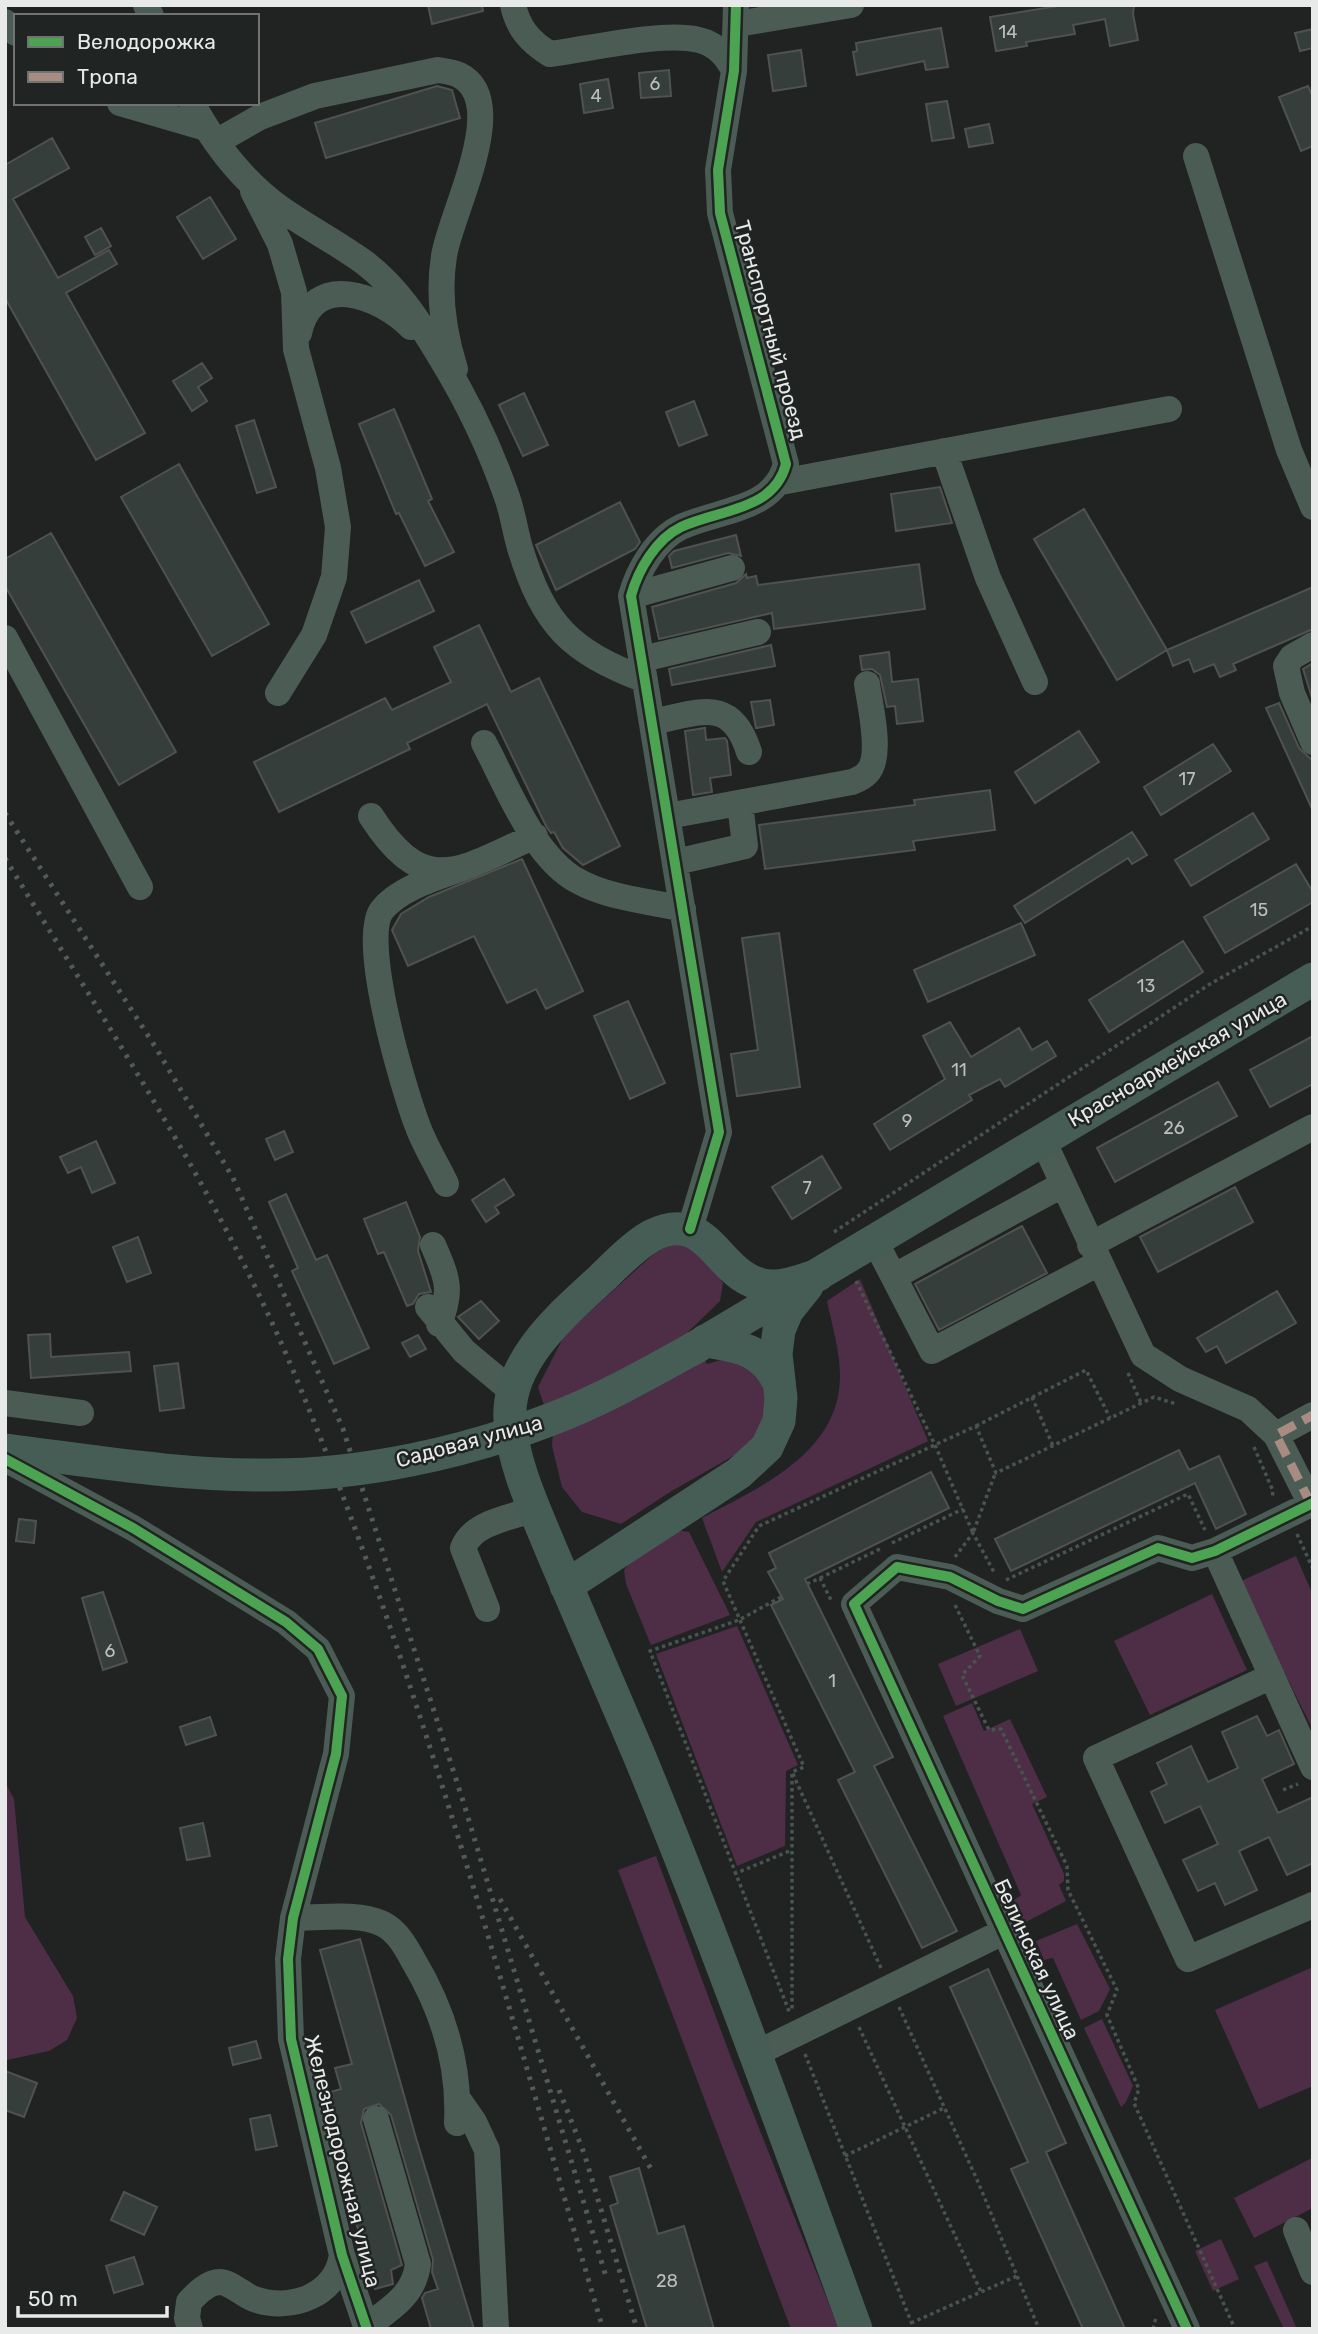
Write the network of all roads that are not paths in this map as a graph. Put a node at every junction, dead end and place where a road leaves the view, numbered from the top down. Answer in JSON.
{"nodes":[{"id":1,"x":513,"y":5,"type":"edge"},
{"id":2,"x":851,"y":5,"type":"edge"},
{"id":3,"x":737,"y":15,"type":"edge"},
{"id":4,"x":734,"y":71,"type":"junction"},
{"id":5,"x":126,"y":105,"type":"edge"},
{"id":6,"x":193,"y":105,"type":"edge"},
{"id":7,"x":211,"y":135,"type":"junction"},
{"id":8,"x":1196,"y":156,"type":"dead end"},
{"id":9,"x":248,"y":181,"type":"junction"},
{"id":10,"x":296,"y":349,"type":"junction"},
{"id":11,"x":442,"y":359,"type":"junction"},
{"id":12,"x":468,"y":408,"type":"junction"},
{"id":13,"x":1169,"y":409,"type":"dead end"},
{"id":14,"x":944,"y":451,"type":"junction"},
{"id":15,"x":781,"y":482,"type":"junction"},
{"id":16,"x":1313,"y":507,"type":"edge"},
{"id":17,"x":732,"y":568,"type":"dead end"},
{"id":18,"x":631,"y":596,"type":"junction"},
{"id":19,"x":758,"y":632,"type":"dead end"},
{"id":20,"x":5,"y":638,"type":"edge"},
{"id":21,"x":1313,"y":645,"type":"edge"},
{"id":22,"x":643,"y":669,"type":"junction"},
{"id":23,"x":1035,"y":682,"type":"dead end"},
{"id":24,"x":867,"y":684,"type":"dead end"},
{"id":25,"x":278,"y":693,"type":"dead end"},
{"id":26,"x":652,"y":722,"type":"junction"},
{"id":27,"x":1313,"y":742,"type":"edge"},
{"id":28,"x":484,"y":743,"type":"dead end"},
{"id":29,"x":749,"y":752,"type":"dead end"},
{"id":30,"x":740,"y":803,"type":"junction"},
{"id":31,"x":371,"y":816,"type":"dead end"},
{"id":32,"x":668,"y":816,"type":"junction"},
{"id":33,"x":534,"y":836,"type":"junction"},
{"id":34,"x":471,"y":865,"type":"junction"},
{"id":35,"x":676,"y":866,"type":"junction"},
{"id":36,"x":140,"y":887,"type":"dead end"},
{"id":37,"x":683,"y":909,"type":"junction"},
{"id":38,"x":1313,"y":979,"type":"edge"},
{"id":39,"x":1313,"y":1127,"type":"edge"},
{"id":40,"x":1042,"y":1138,"type":"junction"},
{"id":41,"x":446,"y":1184,"type":"dead end"},
{"id":42,"x":1062,"y":1185,"type":"junction"},
{"id":43,"x":690,"y":1229,"type":"junction"},
{"id":44,"x":881,"y":1238,"type":"junction"},
{"id":45,"x":433,"y":1245,"type":"dead end"},
{"id":46,"x":1094,"y":1254,"type":"junction"},
{"id":47,"x":830,"y":1268,"type":"junction"},
{"id":48,"x":730,"y":1269,"type":"junction"},
{"id":49,"x":895,"y":1276,"type":"junction"},
{"id":50,"x":701,"y":1344,"type":"junction"},
{"id":51,"x":779,"y":1383,"type":"junction"},
{"id":52,"x":513,"y":1392,"type":"junction"},
{"id":53,"x":5,"y":1403,"type":"edge"},
{"id":54,"x":81,"y":1413,"type":"dead end"},
{"id":55,"x":1313,"y":1415,"type":"edge"},
{"id":56,"x":1264,"y":1439,"type":"junction"},
{"id":57,"x":5,"y":1450,"type":"edge"},
{"id":58,"x":5,"y":1459,"type":"edge"},
{"id":59,"x":1296,"y":1507,"type":"edge"},
{"id":60,"x":535,"y":1509,"type":"junction"},
{"id":61,"x":1212,"y":1544,"type":"junction"},
{"id":62,"x":566,"y":1586,"type":"junction"},
{"id":63,"x":487,"y":1609,"type":"dead end"},
{"id":64,"x":1272,"y":1676,"type":"junction"},
{"id":65,"x":1313,"y":1767,"type":"edge"},
{"id":66,"x":1313,"y":1905,"type":"edge"},
{"id":67,"x":293,"y":1918,"type":"junction"},
{"id":68,"x":1003,"y":1931,"type":"junction"},
{"id":69,"x":755,"y":2054,"type":"junction"},
{"id":70,"x":376,"y":2119,"type":"dead end"},
{"id":71,"x":1296,"y":2230,"type":"dead end"},
{"id":72,"x":342,"y":2255,"type":"junction"},
{"id":73,"x":1313,"y":2272,"type":"edge"},
{"id":74,"x":189,"y":2324,"type":"edge"},
{"id":75,"x":367,"y":2328,"type":"edge"},
{"id":76,"x":496,"y":2329,"type":"edge"},
{"id":77,"x":856,"y":2329,"type":"edge"},
{"id":78,"x":1187,"y":2329,"type":"edge"}],
"edges":[{"from":1,"to":4,"type":"street"},
{"from":2,"to":3,"type":"street"},
{"from":3,"to":4,"type":"street","name":"Транспортный проезд"},
{"from":4,"to":15,"type":"street","name":"Транспортный проезд"},
{"from":5,"to":7,"type":"street"},
{"from":6,"to":7,"type":"street"},
{"from":7,"to":9,"type":"street"},
{"from":7,"to":12,"type":"street"},
{"from":8,"to":16,"type":"street"},
{"from":9,"to":10,"type":"street"},
{"from":9,"to":11,"type":"street"},
{"from":10,"to":11,"type":"street"},
{"from":10,"to":25,"type":"street"},
{"from":11,"to":12,"type":"street"},
{"from":12,"to":22,"type":"street"},
{"from":13,"to":14,"type":"street"},
{"from":14,"to":15,"type":"street"},
{"from":14,"to":23,"type":"street"},
{"from":15,"to":18,"type":"street"},
{"from":17,"to":18,"type":"street"},
{"from":18,"to":22,"type":"street"},
{"from":19,"to":22,"type":"street"},
{"from":20,"to":36,"type":"street"},
{"from":21,"to":27,"type":"street"},
{"from":22,"to":26,"type":"street"},
{"from":24,"to":30,"type":"street"},
{"from":26,"to":29,"type":"street"},
{"from":26,"to":32,"type":"street"},
{"from":28,"to":33,"type":"street"},
{"from":30,"to":32,"type":"street"},
{"from":30,"to":35,"type":"street"},
{"from":31,"to":34,"type":"street"},
{"from":32,"to":35,"type":"street"},
{"from":33,"to":34,"type":"street"},
{"from":33,"to":37,"type":"street"},
{"from":34,"to":41,"type":"street"},
{"from":35,"to":37,"type":"street"},
{"from":37,"to":43,"type":"street"},
{"from":38,"to":40,"type":"main road","name":"Красноармейская улица"},
{"from":39,"to":46,"type":"street"},
{"from":40,"to":42,"type":"street"},
{"from":40,"to":44,"type":"main road","name":"Красноармейская улица"},
{"from":42,"to":46,"type":"street"},
{"from":42,"to":49,"type":"street"},
{"from":43,"to":48,"type":"main road"},
{"from":43,"to":52,"type":"main road"},
{"from":44,"to":47,"type":"main road","name":"Садовая улица"},
{"from":44,"to":49,"type":"street"},
{"from":45,"to":52,"type":"street"},
{"from":46,"to":49,"type":"street"},
{"from":46,"to":56,"type":"street"},
{"from":47,"to":48,"type":"main road"},
{"from":47,"to":50,"type":"main road","name":"Садовая улица"},
{"from":47,"to":51,"type":"main road"},
{"from":48,"to":50,"type":"main road"},
{"from":50,"to":51,"type":"main road"},
{"from":50,"to":57,"type":"main road","name":"Садовая улица","bridge":true},
{"from":51,"to":62,"type":"main road"},
{"from":52,"to":60,"type":"main road"},
{"from":53,"to":54,"type":"street"},
{"from":55,"to":56,"type":"street"},
{"from":56,"to":59,"type":"street"},
{"from":58,"to":67,"type":"street","name":"Железнодорожная улица"},
{"from":59,"to":61,"type":"street"},
{"from":60,"to":62,"type":"main road"},
{"from":60,"to":63,"type":"street"},
{"from":61,"to":64,"type":"street"},
{"from":61,"to":68,"type":"street","name":"Белинская улица"},
{"from":62,"to":69,"type":"main road"},
{"from":64,"to":65,"type":"street"},
{"from":64,"to":66,"type":"street"},
{"from":67,"to":72,"type":"street","name":"Железнодорожная улица"},
{"from":67,"to":76,"type":"street"},
{"from":68,"to":69,"type":"street"},
{"from":68,"to":78,"type":"street","name":"Белинская улица"},
{"from":69,"to":77,"type":"main road"},
{"from":70,"to":75,"type":"street"},
{"from":71,"to":73,"type":"street"},
{"from":72,"to":74,"type":"street"},
{"from":72,"to":75,"type":"street","name":"Железнодорожная улица"}]}
